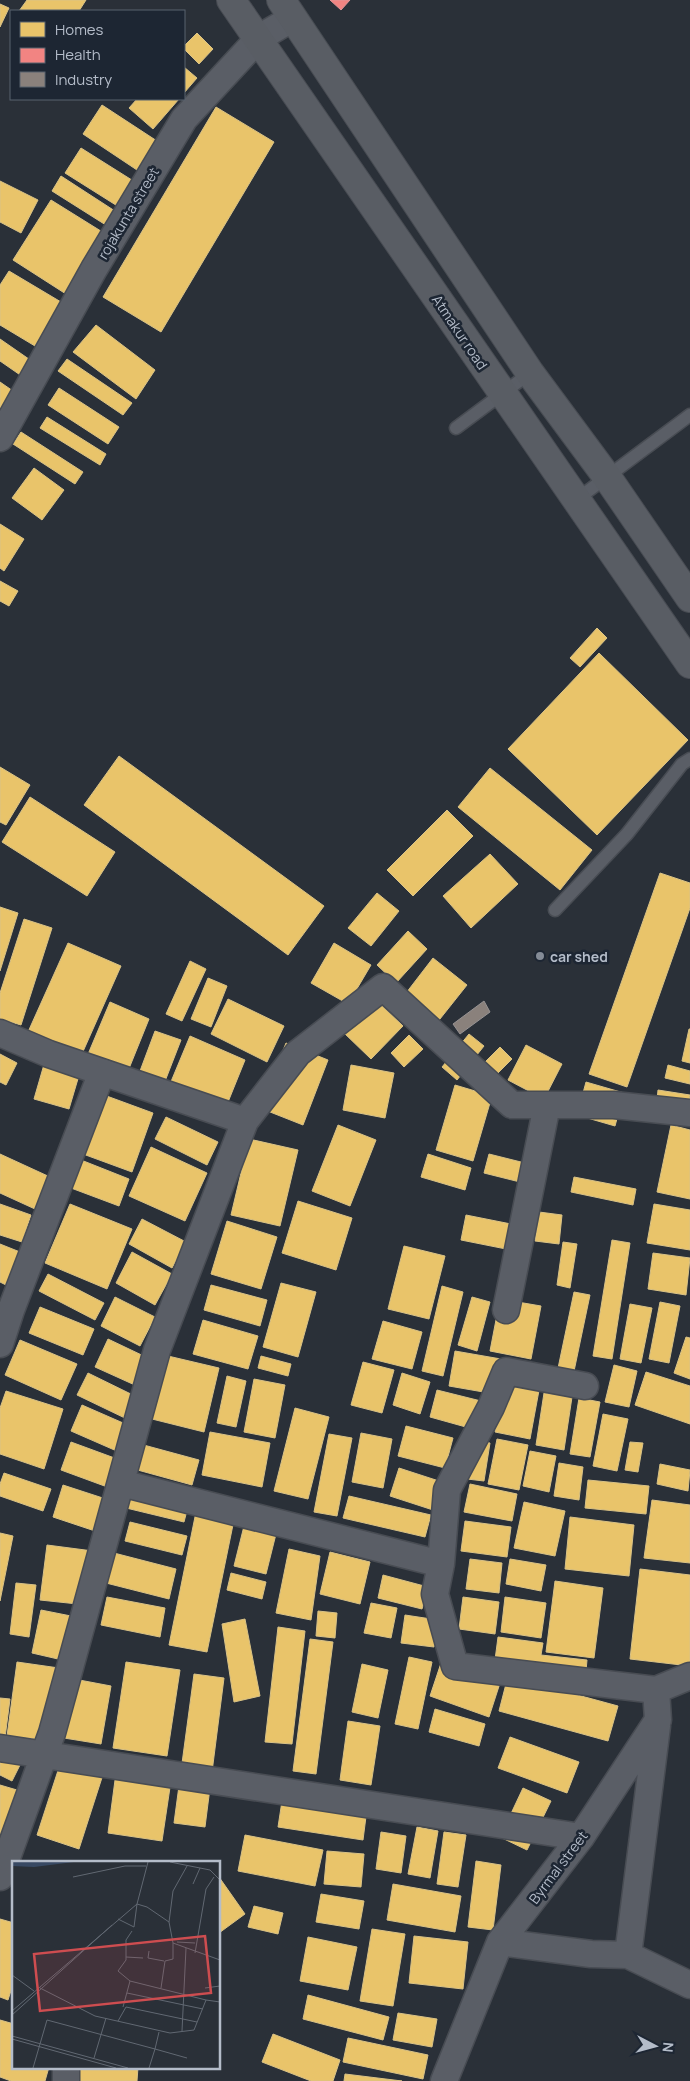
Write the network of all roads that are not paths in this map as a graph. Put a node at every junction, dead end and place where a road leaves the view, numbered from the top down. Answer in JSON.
{"nodes":[{"id":1,"x":231,"y":0,"type":"edge"},
{"id":2,"x":287,"y":9,"type":"edge"},
{"id":3,"x":259,"y":38,"type":"junction"},
{"id":4,"x":530,"y":373,"type":"junction"},
{"id":5,"x":502,"y":394,"type":"junction"},
{"id":6,"x":690,"y":415,"type":"edge"},
{"id":7,"x":456,"y":428,"type":"dead end"},
{"id":8,"x":0,"y":438,"type":"edge"},
{"id":9,"x":607,"y":477,"type":"junction"},
{"id":10,"x":576,"y":500,"type":"junction"},
{"id":11,"x":690,"y":598,"type":"edge"},
{"id":12,"x":690,"y":664,"type":"edge"},
{"id":13,"x":690,"y":759,"type":"edge"},
{"id":14,"x":555,"y":910,"type":"dead end"},
{"id":15,"x":0,"y":1033,"type":"edge"},
{"id":16,"x":102,"y":1072,"type":"junction"},
{"id":17,"x":548,"y":1106,"type":"junction"},
{"id":18,"x":690,"y":1113,"type":"edge"},
{"id":19,"x":245,"y":1121,"type":"junction"},
{"id":20,"x":506,"y":1310,"type":"dead end"},
{"id":21,"x":0,"y":1344,"type":"edge"},
{"id":22,"x":585,"y":1386,"type":"dead end"},
{"id":23,"x":121,"y":1483,"type":"junction"},
{"id":24,"x":441,"y":1564,"type":"junction"},
{"id":25,"x":690,"y":1676,"type":"edge"},
{"id":26,"x":656,"y":1690,"type":"junction"},
{"id":27,"x":658,"y":1720,"type":"junction"},
{"id":28,"x":0,"y":1748,"type":"edge"},
{"id":29,"x":44,"y":1755,"type":"junction"},
{"id":30,"x":581,"y":1837,"type":"junction"},
{"id":31,"x":0,"y":1877,"type":"edge"},
{"id":32,"x":500,"y":1942,"type":"junction"},
{"id":33,"x":628,"y":1955,"type":"junction"},
{"id":34,"x":690,"y":1985,"type":"edge"},
{"id":35,"x":66,"y":2068,"type":"edge"},
{"id":36,"x":66,"y":2081,"type":"edge"},
{"id":37,"x":444,"y":2081,"type":"edge"}],
"edges":[{"from":1,"to":3,"type":"main road","name":"Atmakur road"},
{"from":2,"to":3,"type":"street","name":"rojakunta street"},
{"from":2,"to":4,"type":"main road"},
{"from":3,"to":5,"type":"main road","name":"Atmakur road"},
{"from":3,"to":8,"type":"street","name":"rojakunta street"},
{"from":4,"to":5,"type":"lane"},
{"from":4,"to":9,"type":"main road"},
{"from":5,"to":7,"type":"lane"},
{"from":5,"to":10,"type":"main road","name":"Atmakur road"},
{"from":6,"to":9,"type":"lane"},
{"from":9,"to":10,"type":"lane"},
{"from":9,"to":11,"type":"main road"},
{"from":10,"to":12,"type":"main road","name":"Atmakur road"},
{"from":13,"to":14,"type":"lane"},
{"from":15,"to":16,"type":"street"},
{"from":16,"to":19,"type":"street"},
{"from":16,"to":21,"type":"street"},
{"from":17,"to":18,"type":"street"},
{"from":17,"to":19,"type":"street"},
{"from":17,"to":20,"type":"street"},
{"from":19,"to":23,"type":"street"},
{"from":22,"to":24,"type":"street"},
{"from":23,"to":24,"type":"street"},
{"from":23,"to":29,"type":"street"},
{"from":24,"to":26,"type":"street"},
{"from":25,"to":26,"type":"street"},
{"from":26,"to":27,"type":"street"},
{"from":27,"to":30,"type":"street","name":"Byrmal street"},
{"from":27,"to":33,"type":"street"},
{"from":28,"to":29,"type":"street"},
{"from":29,"to":30,"type":"street"},
{"from":29,"to":31,"type":"street"},
{"from":30,"to":32,"type":"street","name":"Byrmal street"},
{"from":32,"to":33,"type":"street"},
{"from":32,"to":37,"type":"street","name":"Byrmal street"},
{"from":33,"to":34,"type":"street"},
{"from":35,"to":36,"type":"street"}]}
